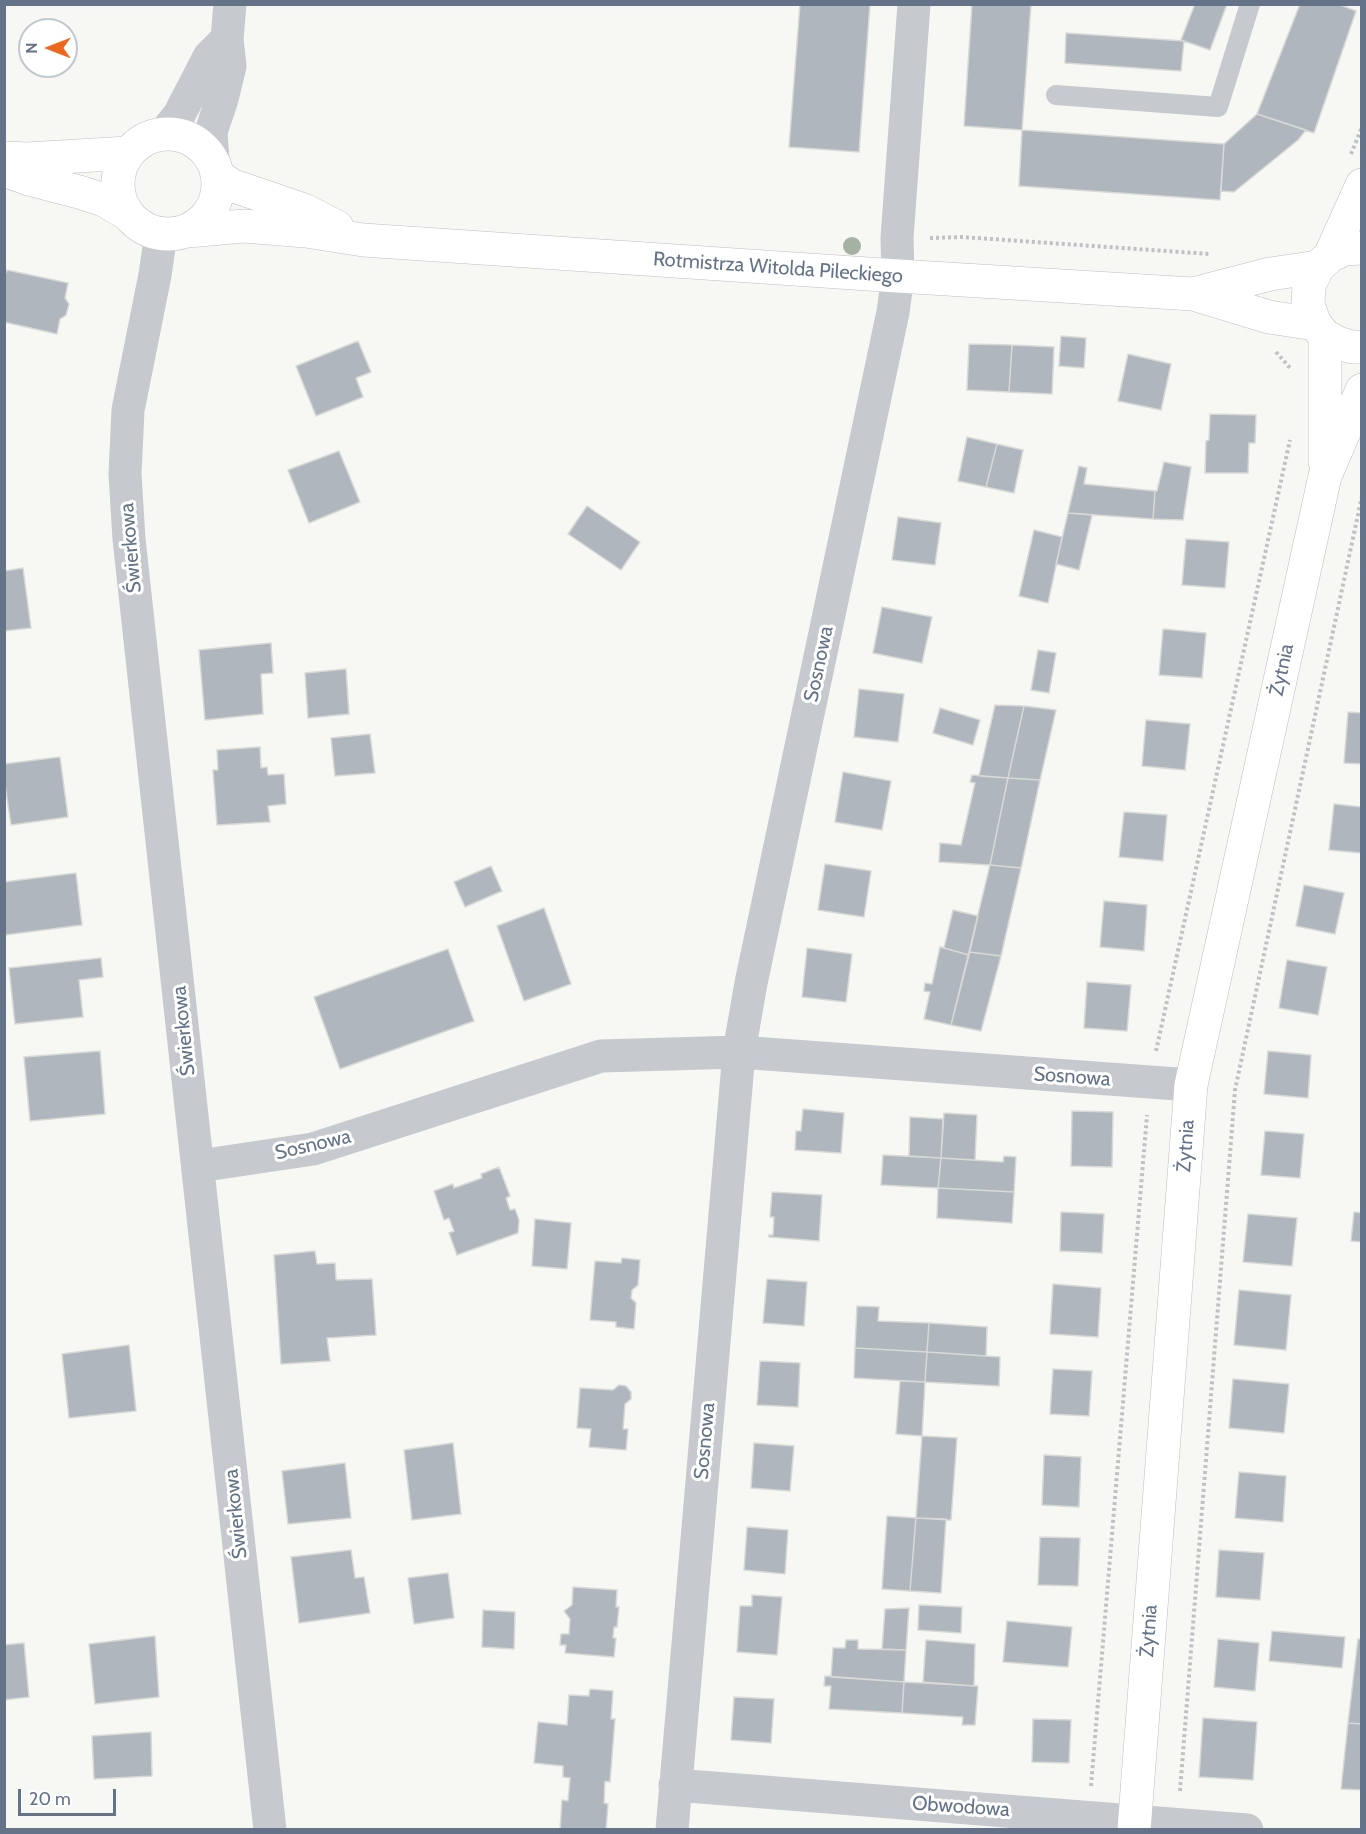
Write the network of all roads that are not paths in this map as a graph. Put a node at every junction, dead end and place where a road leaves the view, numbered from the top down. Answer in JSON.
{"nodes":[{"id":1,"x":230,"y":4,"type":"edge"},
{"id":2,"x":914,"y":4,"type":"edge"},
{"id":3,"x":1250,"y":4,"type":"edge"},
{"id":4,"x":227,"y":39,"type":"junction"},
{"id":5,"x":1056,"y":94,"type":"dead end"},
{"id":6,"x":164,"y":134,"type":"junction"},
{"id":7,"x":128,"y":153,"type":"junction"},
{"id":8,"x":4,"y":158,"type":"edge"},
{"id":9,"x":215,"y":168,"type":"junction"},
{"id":10,"x":4,"y":170,"type":"edge"},
{"id":11,"x":1362,"y":185,"type":"edge"},
{"id":12,"x":129,"y":215,"type":"junction"},
{"id":13,"x":175,"y":232,"type":"junction"},
{"id":14,"x":363,"y":240,"type":"junction"},
{"id":15,"x":1362,"y":248,"type":"edge"},
{"id":16,"x":1324,"y":261,"type":"junction"},
{"id":17,"x":898,"y":276,"type":"junction"},
{"id":18,"x":1193,"y":294,"type":"junction"},
{"id":19,"x":1320,"y":330,"type":"junction"},
{"id":20,"x":1362,"y":346,"type":"edge"},
{"id":21,"x":1362,"y":390,"type":"edge"},
{"id":22,"x":1325,"y":476,"type":"junction"},
{"id":23,"x":739,"y":1052,"type":"junction"},
{"id":24,"x":1191,"y":1085,"type":"junction"},
{"id":25,"x":199,"y":1166,"type":"junction"},
{"id":26,"x":675,"y":1785,"type":"junction"},
{"id":27,"x":1134,"y":1825,"type":"edge"},
{"id":28,"x":270,"y":1830,"type":"edge"},
{"id":29,"x":672,"y":1830,"type":"edge"},
{"id":30,"x":1247,"y":1830,"type":"edge"}],
"edges":[{"from":1,"to":4,"type":"street"},
{"from":2,"to":17,"type":"street","name":"Sosnowa"},
{"from":3,"to":5,"type":"lane"},
{"from":4,"to":6,"type":"street"},
{"from":4,"to":9,"type":"street"},
{"from":6,"to":7,"type":"street"},
{"from":6,"to":9,"type":"street"},
{"from":7,"to":8,"type":"street"},
{"from":7,"to":12,"type":"street"},
{"from":9,"to":13,"type":"street"},
{"from":9,"to":14,"type":"street","name":"Rotmistrza Witolda Pileckiego"},
{"from":10,"to":12,"type":"street"},
{"from":11,"to":16,"type":"street","name":"Żytnia"},
{"from":12,"to":13,"type":"street"},
{"from":13,"to":14,"type":"street","name":"Rotmistrza Witolda Pileckiego"},
{"from":13,"to":25,"type":"street","name":"Świerkowa"},
{"from":14,"to":17,"type":"street","name":"Rotmistrza Witolda Pileckiego"},
{"from":15,"to":16,"type":"street","name":"Rotmistrza Witolda Pileckiego"},
{"from":16,"to":18,"type":"street","name":"Rotmistrza Witolda Pileckiego"},
{"from":16,"to":19,"type":"street","name":"Żytnia"},
{"from":17,"to":18,"type":"street","name":"Rotmistrza Witolda Pileckiego"},
{"from":17,"to":23,"type":"street","name":"Sosnowa"},
{"from":18,"to":19,"type":"street","name":"Rotmistrza Witolda Pileckiego"},
{"from":19,"to":20,"type":"street","name":"Rotmistrza Witolda Pileckiego"},
{"from":19,"to":22,"type":"street","name":"Żytnia"},
{"from":21,"to":22,"type":"street","name":"Żytnia"},
{"from":22,"to":24,"type":"street","name":"Żytnia"},
{"from":23,"to":24,"type":"street","name":"Sosnowa"},
{"from":23,"to":25,"type":"street","name":"Sosnowa"},
{"from":23,"to":26,"type":"street","name":"Sosnowa"},
{"from":24,"to":27,"type":"street","name":"Żytnia"},
{"from":25,"to":28,"type":"street","name":"Świerkowa"},
{"from":26,"to":27,"type":"street","name":"Obwodowa"},
{"from":26,"to":29,"type":"street","name":"Sosnowa"},
{"from":27,"to":30,"type":"street","name":"Obwodowa"}]}
